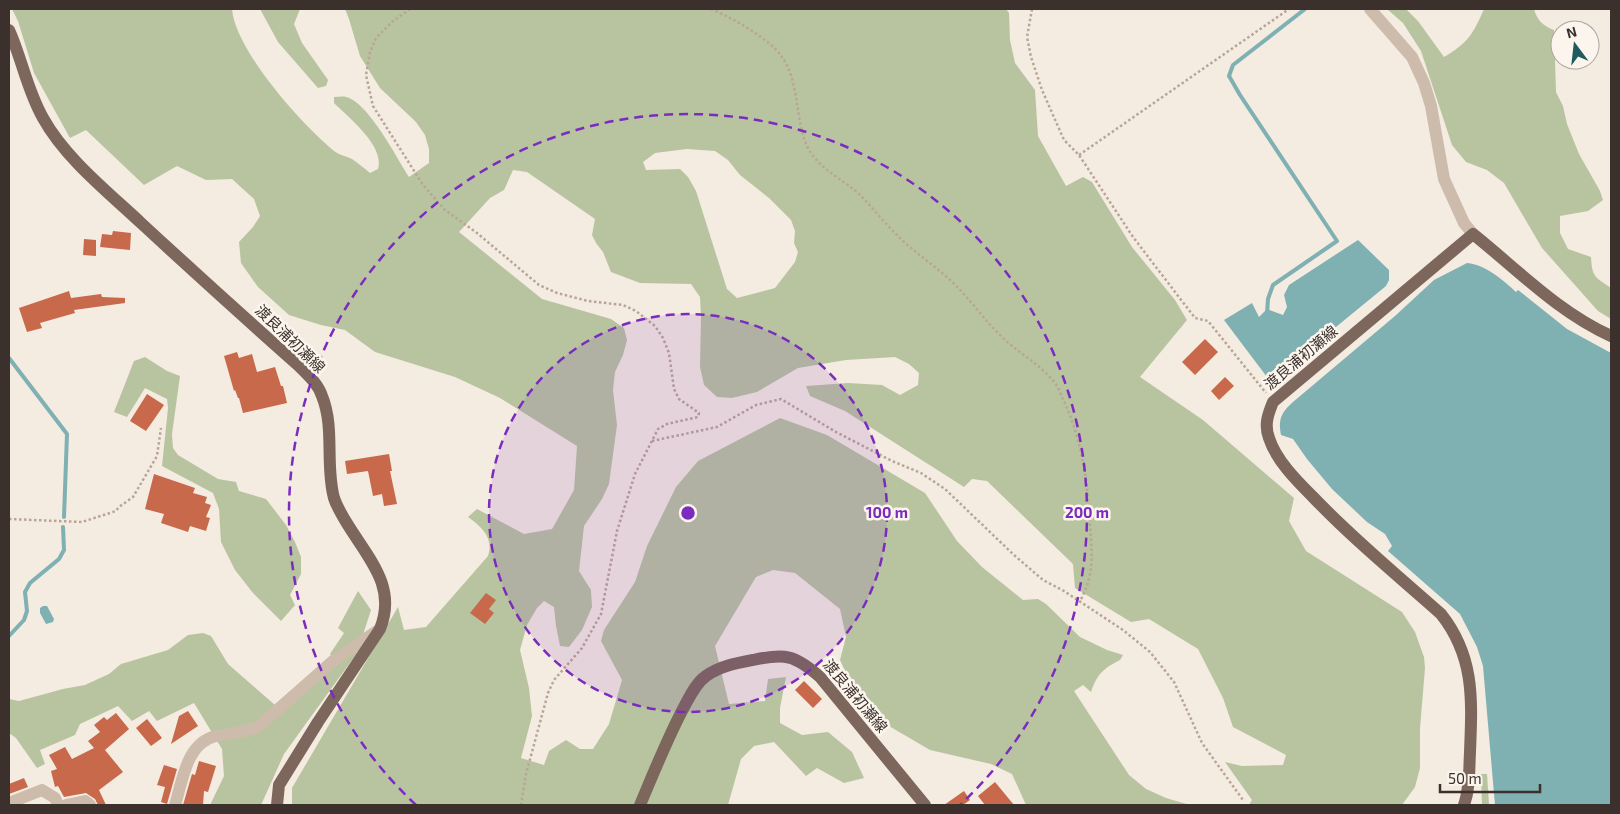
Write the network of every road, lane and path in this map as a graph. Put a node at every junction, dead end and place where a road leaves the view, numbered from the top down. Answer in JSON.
{"nodes":[{"id":1,"x":410,"y":9,"type":"edge"},
{"id":2,"x":711,"y":9,"type":"edge"},
{"id":3,"x":1032,"y":9,"type":"edge"},
{"id":4,"x":1289,"y":9,"type":"edge"},
{"id":5,"x":1370,"y":9,"type":"edge"},
{"id":6,"x":9,"y":30,"type":"edge"},
{"id":7,"x":1080,"y":155,"type":"junction"},
{"id":8,"x":1473,"y":234,"type":"junction"},
{"id":9,"x":1611,"y":336,"type":"edge"},
{"id":10,"x":1273,"y":402,"type":"junction"},
{"id":11,"x":161,"y":428,"type":"dead end"},
{"id":12,"x":652,"y":441,"type":"junction"},
{"id":13,"x":9,"y":519,"type":"edge"},
{"id":14,"x":1080,"y":601,"type":"junction"},
{"id":15,"x":380,"y":628,"type":"junction"},
{"id":16,"x":1243,"y":800,"type":"dead end"},
{"id":17,"x":9,"y":803,"type":"edge"},
{"id":18,"x":58,"y":805,"type":"edge"},
{"id":19,"x":66,"y":805,"type":"edge"},
{"id":20,"x":90,"y":805,"type":"edge"},
{"id":21,"x":176,"y":805,"type":"edge"},
{"id":22,"x":277,"y":805,"type":"edge"},
{"id":23,"x":521,"y":805,"type":"edge"},
{"id":24,"x":640,"y":805,"type":"edge"},
{"id":25,"x":925,"y":805,"type":"edge"},
{"id":26,"x":1464,"y":805,"type":"edge"}],
"edges":[{"from":1,"to":12,"type":"path"},
{"from":2,"to":14,"type":"path"},
{"from":3,"to":7,"type":"path"},
{"from":4,"to":7,"type":"path"},
{"from":5,"to":8,"type":"street"},
{"from":6,"to":15,"type":"main road","name":"渡良浦初瀬線"},
{"from":7,"to":10,"type":"path"},
{"from":8,"to":9,"type":"main road"},
{"from":8,"to":10,"type":"main road","name":"渡良浦初瀬線"},
{"from":10,"to":26,"type":"main road","name":"渡良浦初瀬線"},
{"from":11,"to":13,"type":"path"},
{"from":12,"to":14,"type":"path"},
{"from":12,"to":23,"type":"path"},
{"from":14,"to":16,"type":"path"},
{"from":15,"to":21,"type":"street"},
{"from":15,"to":22,"type":"main road","name":"渡良浦初瀬線"},
{"from":17,"to":18,"type":"street"},
{"from":19,"to":20,"type":"street"},
{"from":24,"to":25,"type":"main road","name":"渡良浦初瀬線"}]}
